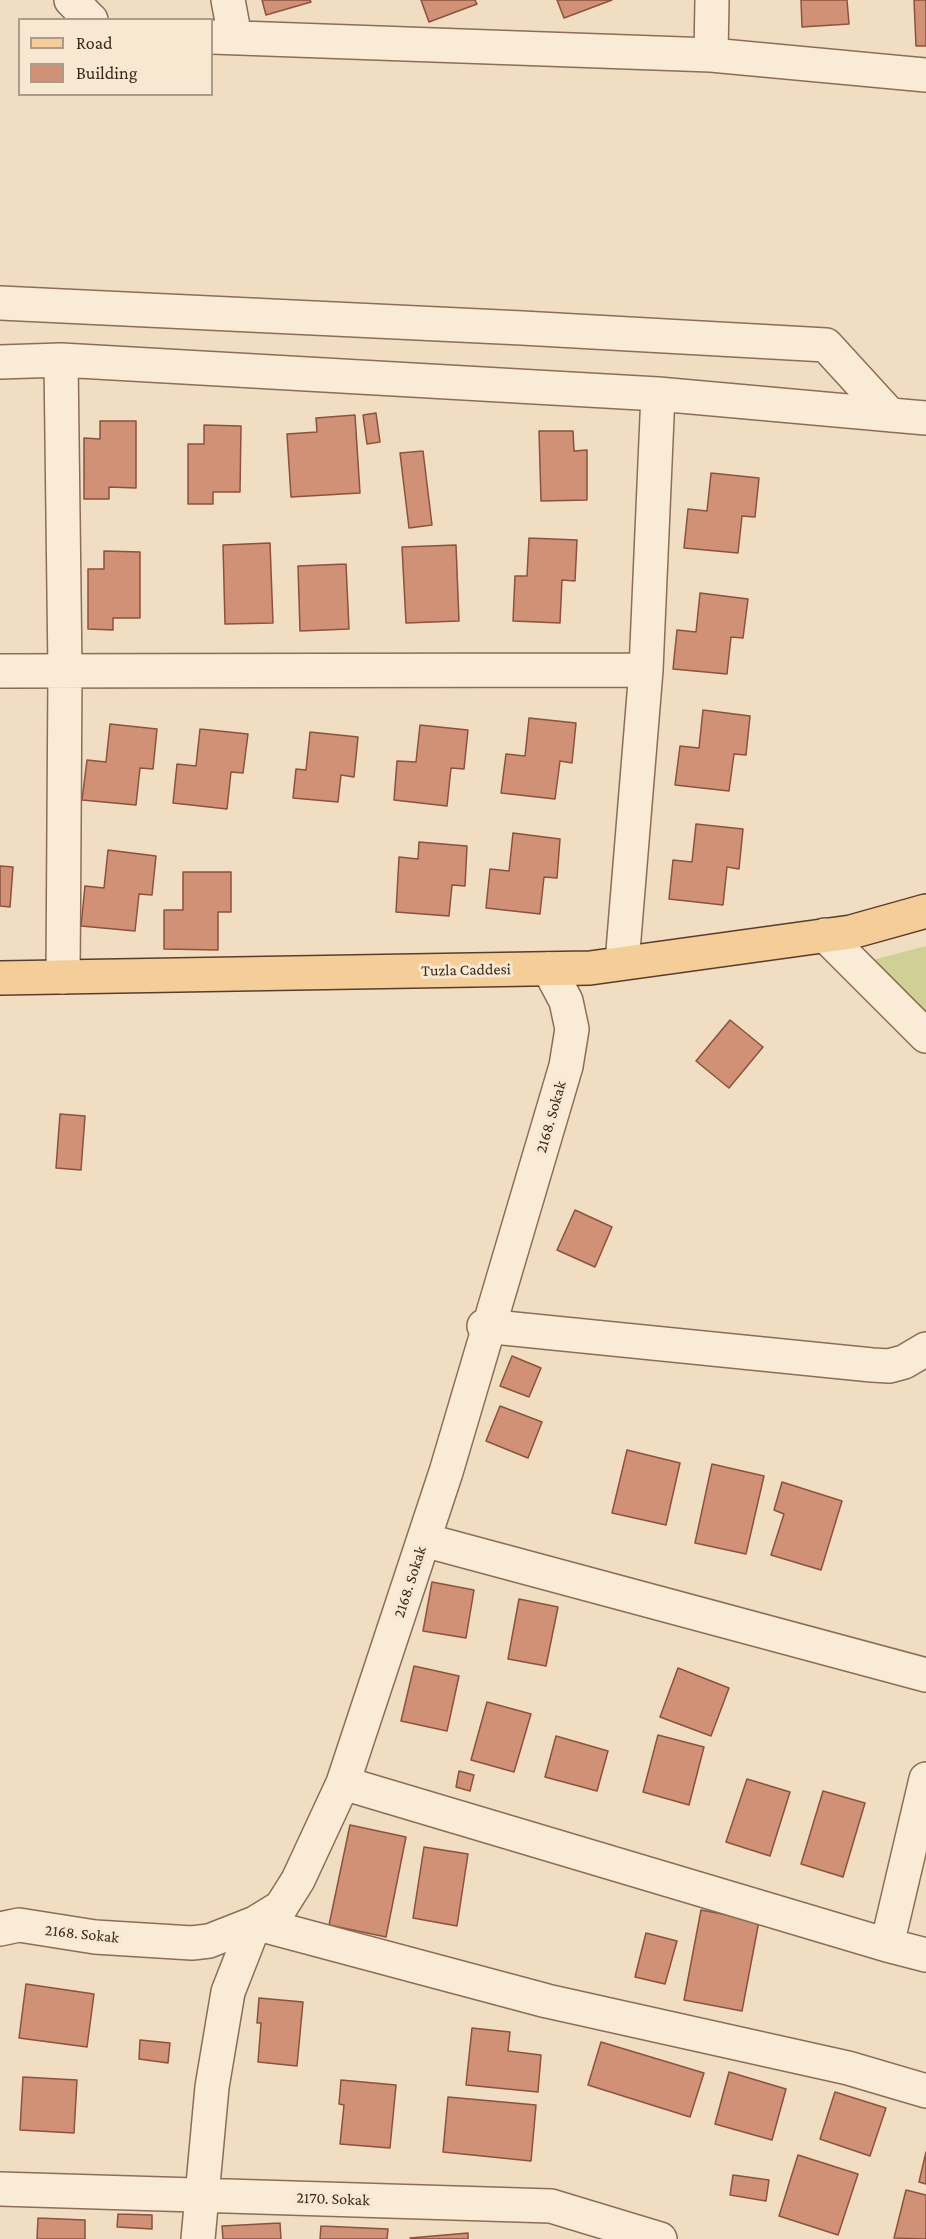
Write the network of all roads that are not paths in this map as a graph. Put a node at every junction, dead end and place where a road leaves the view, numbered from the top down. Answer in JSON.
{"nodes":[{"id":1,"x":72,"y":0,"type":"edge"},
{"id":2,"x":228,"y":0,"type":"edge"},
{"id":3,"x":712,"y":0,"type":"edge"},
{"id":4,"x":89,"y":18,"type":"edge"},
{"id":5,"x":223,"y":37,"type":"edge"},
{"id":6,"x":711,"y":55,"type":"junction"},
{"id":7,"x":926,"y":75,"type":"edge"},
{"id":8,"x":0,"y":303,"type":"edge"},
{"id":9,"x":61,"y":360,"type":"junction"},
{"id":10,"x":0,"y":362,"type":"edge"},
{"id":11,"x":658,"y":394,"type":"junction"},
{"id":12,"x":890,"y":415,"type":"junction"},
{"id":13,"x":926,"y":418,"type":"edge"},
{"id":14,"x":646,"y":670,"type":"junction"},
{"id":15,"x":0,"y":671,"type":"edge"},
{"id":16,"x":65,"y":672,"type":"junction"},
{"id":17,"x":926,"y":911,"type":"edge"},
{"id":18,"x":825,"y":935,"type":"junction"},
{"id":19,"x":622,"y":963,"type":"junction"},
{"id":20,"x":549,"y":969,"type":"junction"},
{"id":21,"x":63,"y":977,"type":"junction"},
{"id":22,"x":0,"y":978,"type":"edge"},
{"id":23,"x":926,"y":1036,"type":"edge"},
{"id":24,"x":487,"y":1326,"type":"junction"},
{"id":25,"x":926,"y":1349,"type":"edge"},
{"id":26,"x":424,"y":1540,"type":"junction"},
{"id":27,"x":926,"y":1674,"type":"edge"},
{"id":28,"x":926,"y":1779,"type":"edge"},
{"id":29,"x":342,"y":1783,"type":"junction"},
{"id":30,"x":255,"y":1923,"type":"junction"},
{"id":31,"x":0,"y":1929,"type":"edge"},
{"id":32,"x":887,"y":1946,"type":"junction"},
{"id":33,"x":926,"y":1954,"type":"edge"},
{"id":34,"x":926,"y":2091,"type":"edge"},
{"id":35,"x":0,"y":2189,"type":"edge"},
{"id":36,"x":201,"y":2194,"type":"junction"},
{"id":37,"x":198,"y":2239,"type":"edge"},
{"id":38,"x":660,"y":2239,"type":"edge"}],
"edges":[{"from":1,"to":4,"type":"street"},
{"from":2,"to":5,"type":"street"},
{"from":3,"to":6,"type":"street"},
{"from":5,"to":6,"type":"street"},
{"from":6,"to":7,"type":"street"},
{"from":8,"to":12,"type":"street"},
{"from":9,"to":10,"type":"street"},
{"from":9,"to":11,"type":"street"},
{"from":9,"to":16,"type":"street"},
{"from":11,"to":12,"type":"street"},
{"from":11,"to":14,"type":"street"},
{"from":12,"to":13,"type":"street"},
{"from":14,"to":16,"type":"street"},
{"from":14,"to":19,"type":"street"},
{"from":15,"to":16,"type":"street"},
{"from":16,"to":21,"type":"street"},
{"from":17,"to":18,"type":"main road","name":"Tuzla Caddesi"},
{"from":18,"to":19,"type":"main road","name":"Tuzla Caddesi"},
{"from":18,"to":23,"type":"street"},
{"from":19,"to":20,"type":"main road","name":"Tuzla Caddesi"},
{"from":20,"to":21,"type":"main road","name":"Tuzla Caddesi"},
{"from":20,"to":24,"type":"street","name":"2168. Sokak"},
{"from":21,"to":22,"type":"main road","name":"Tuzla Caddesi"},
{"from":24,"to":25,"type":"street"},
{"from":24,"to":26,"type":"street","name":"2168. Sokak"},
{"from":26,"to":27,"type":"street"},
{"from":26,"to":29,"type":"street","name":"2168. Sokak"},
{"from":28,"to":32,"type":"street"},
{"from":29,"to":30,"type":"street","name":"2168. Sokak"},
{"from":29,"to":32,"type":"street"},
{"from":30,"to":31,"type":"street","name":"2168. Sokak"},
{"from":30,"to":34,"type":"street"},
{"from":30,"to":36,"type":"street"},
{"from":32,"to":33,"type":"street"},
{"from":35,"to":36,"type":"street","name":"2170. Sokak"},
{"from":36,"to":37,"type":"street"},
{"from":36,"to":38,"type":"street","name":"2170. Sokak"}]}
